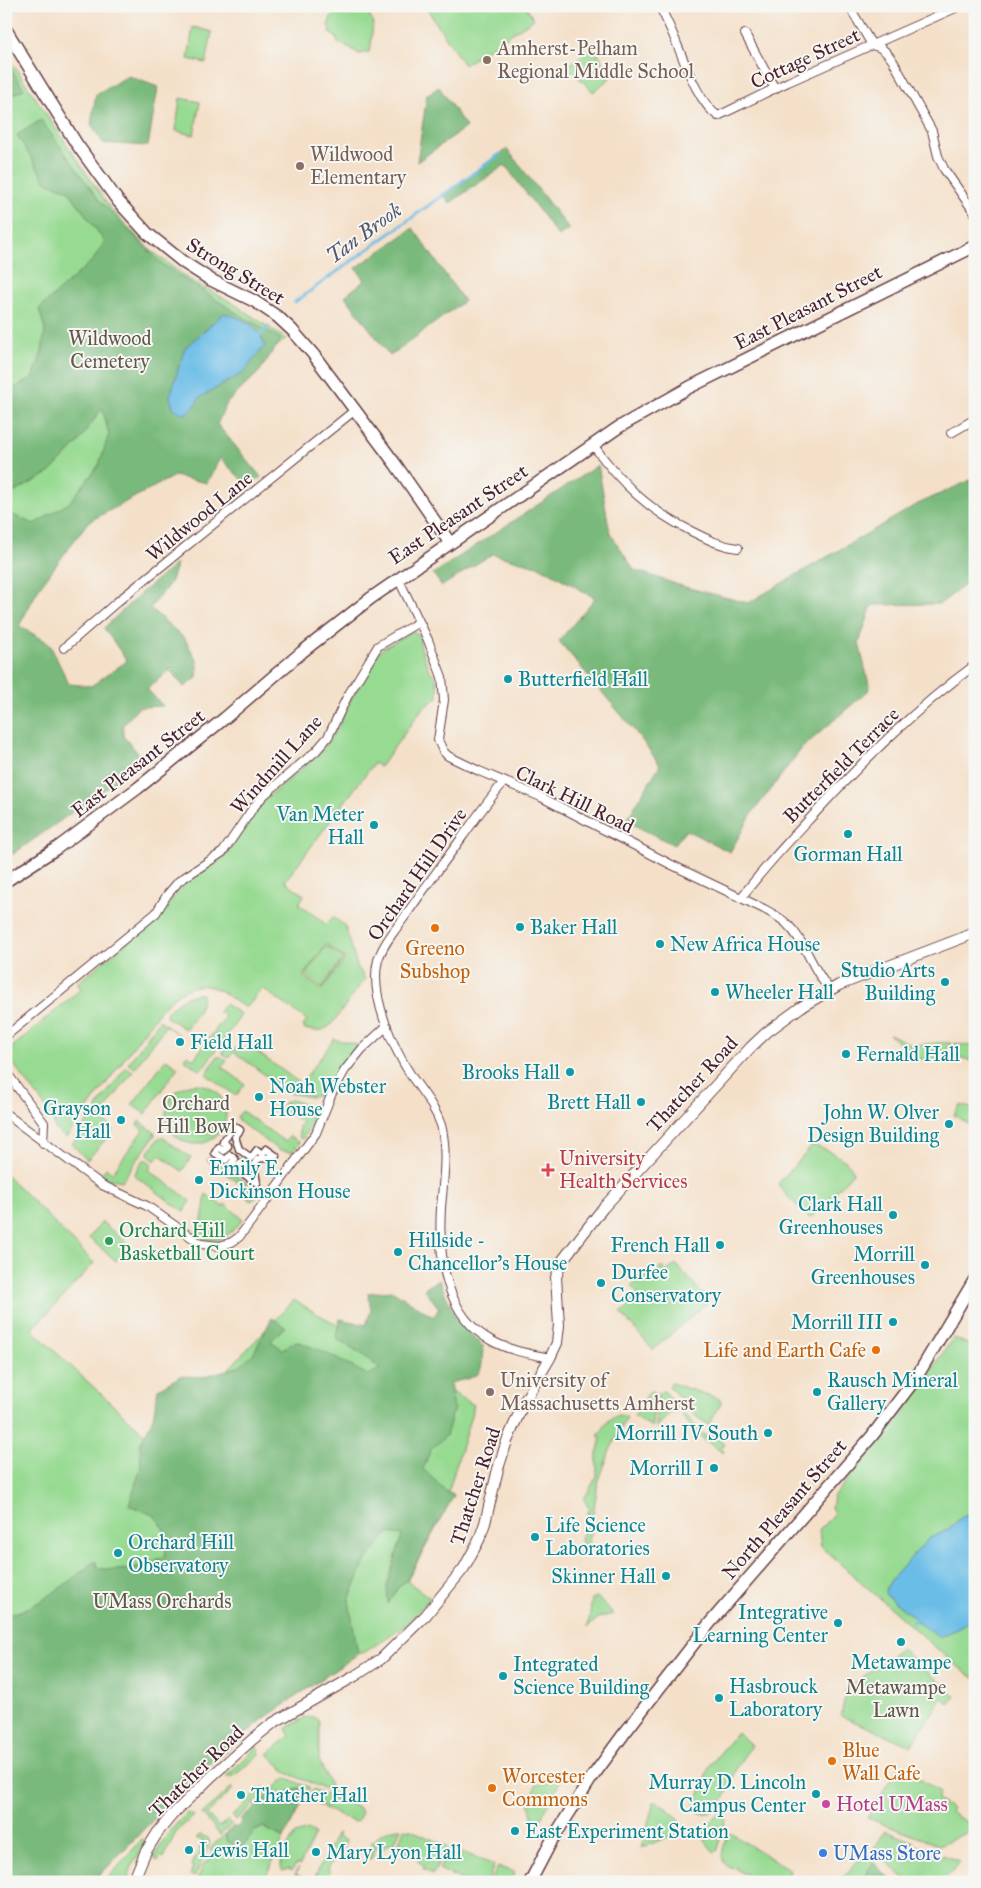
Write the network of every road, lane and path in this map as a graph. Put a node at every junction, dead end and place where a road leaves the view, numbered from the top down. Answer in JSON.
{"nodes":[{"id":1,"x":659,"y":6,"type":"edge"},
{"id":2,"x":849,"y":6,"type":"edge"},
{"id":3,"x":960,"y":6,"type":"edge"},
{"id":4,"x":6,"y":30,"type":"edge"},
{"id":5,"x":745,"y":34,"type":"dead end"},
{"id":6,"x":872,"y":45,"type":"junction"},
{"id":7,"x":775,"y":88,"type":"junction"},
{"id":8,"x":975,"y":214,"type":"edge"},
{"id":9,"x":975,"y":246,"type":"edge"},
{"id":10,"x":355,"y":410,"type":"junction"},
{"id":11,"x":975,"y":419,"type":"edge"},
{"id":12,"x":951,"y":434,"type":"dead end"},
{"id":13,"x":593,"y":445,"type":"junction"},
{"id":14,"x":450,"y":543,"type":"junction"},
{"id":15,"x":738,"y":548,"type":"dead end"},
{"id":16,"x":398,"y":578,"type":"junction"},
{"id":17,"x":420,"y":622,"type":"junction"},
{"id":18,"x":64,"y":648,"type":"dead end"},
{"id":19,"x":975,"y":665,"type":"edge"},
{"id":20,"x":504,"y":782,"type":"junction"},
{"id":21,"x":6,"y":881,"type":"edge"},
{"id":22,"x":740,"y":898,"type":"junction"},
{"id":23,"x":975,"y":934,"type":"edge"},
{"id":24,"x":830,"y":990,"type":"junction"},
{"id":25,"x":387,"y":1026,"type":"junction"},
{"id":26,"x":6,"y":1036,"type":"edge"},
{"id":27,"x":6,"y":1072,"type":"edge"},
{"id":28,"x":6,"y":1114,"type":"edge"},
{"id":29,"x":43,"y":1142,"type":"junction"},
{"id":30,"x":257,"y":1183,"type":"joint"},
{"id":31,"x":975,"y":1279,"type":"edge"},
{"id":32,"x":550,"y":1358,"type":"junction"},
{"id":33,"x":133,"y":1882,"type":"edge"},
{"id":34,"x":530,"y":1882,"type":"edge"}],
"edges":[{"from":1,"to":7,"type":"street","name":"Cottage Street"},
{"from":2,"to":6,"type":"street"},
{"from":3,"to":6,"type":"street","name":"Cottage Street"},
{"from":4,"to":10,"type":"main road","name":"Strong Street"},
{"from":5,"to":7,"type":"street"},
{"from":6,"to":7,"type":"street","name":"Cottage Street"},
{"from":6,"to":8,"type":"street"},
{"from":9,"to":13,"type":"main road","name":"East Pleasant Street"},
{"from":10,"to":14,"type":"main road","name":"Strong Street"},
{"from":10,"to":18,"type":"street","name":"Wildwood Lane"},
{"from":11,"to":12,"type":"street"},
{"from":13,"to":14,"type":"main road","name":"East Pleasant Street"},
{"from":13,"to":15,"type":"street"},
{"from":14,"to":16,"type":"main road","name":"East Pleasant Street"},
{"from":16,"to":17,"type":"street","name":"Clark Hill Road"},
{"from":16,"to":21,"type":"main road","name":"East Pleasant Street"},
{"from":17,"to":20,"type":"street","name":"Clark Hill Road"},
{"from":17,"to":26,"type":"street","name":"Windmill Lane"},
{"from":19,"to":22,"type":"street","name":"Butterfield Terrace"},
{"from":20,"to":22,"type":"street","name":"Clark Hill Road"},
{"from":20,"to":25,"type":"street","name":"Orchard Hill Drive"},
{"from":22,"to":24,"type":"street","name":"Clark Hill Road"},
{"from":23,"to":24,"type":"street","name":"Thatcher Road"},
{"from":24,"to":32,"type":"street","name":"Thatcher Road"},
{"from":25,"to":29,"type":"street"},
{"from":25,"to":32,"type":"street","name":"Orchard Hill Drive"},
{"from":27,"to":29,"type":"street"},
{"from":28,"to":29,"type":"street"},
{"from":30,"to":30,"type":"street"},
{"from":31,"to":34,"type":"main road","name":"North Pleasant Street"},
{"from":32,"to":33,"type":"street","name":"Thatcher Road"}]}
